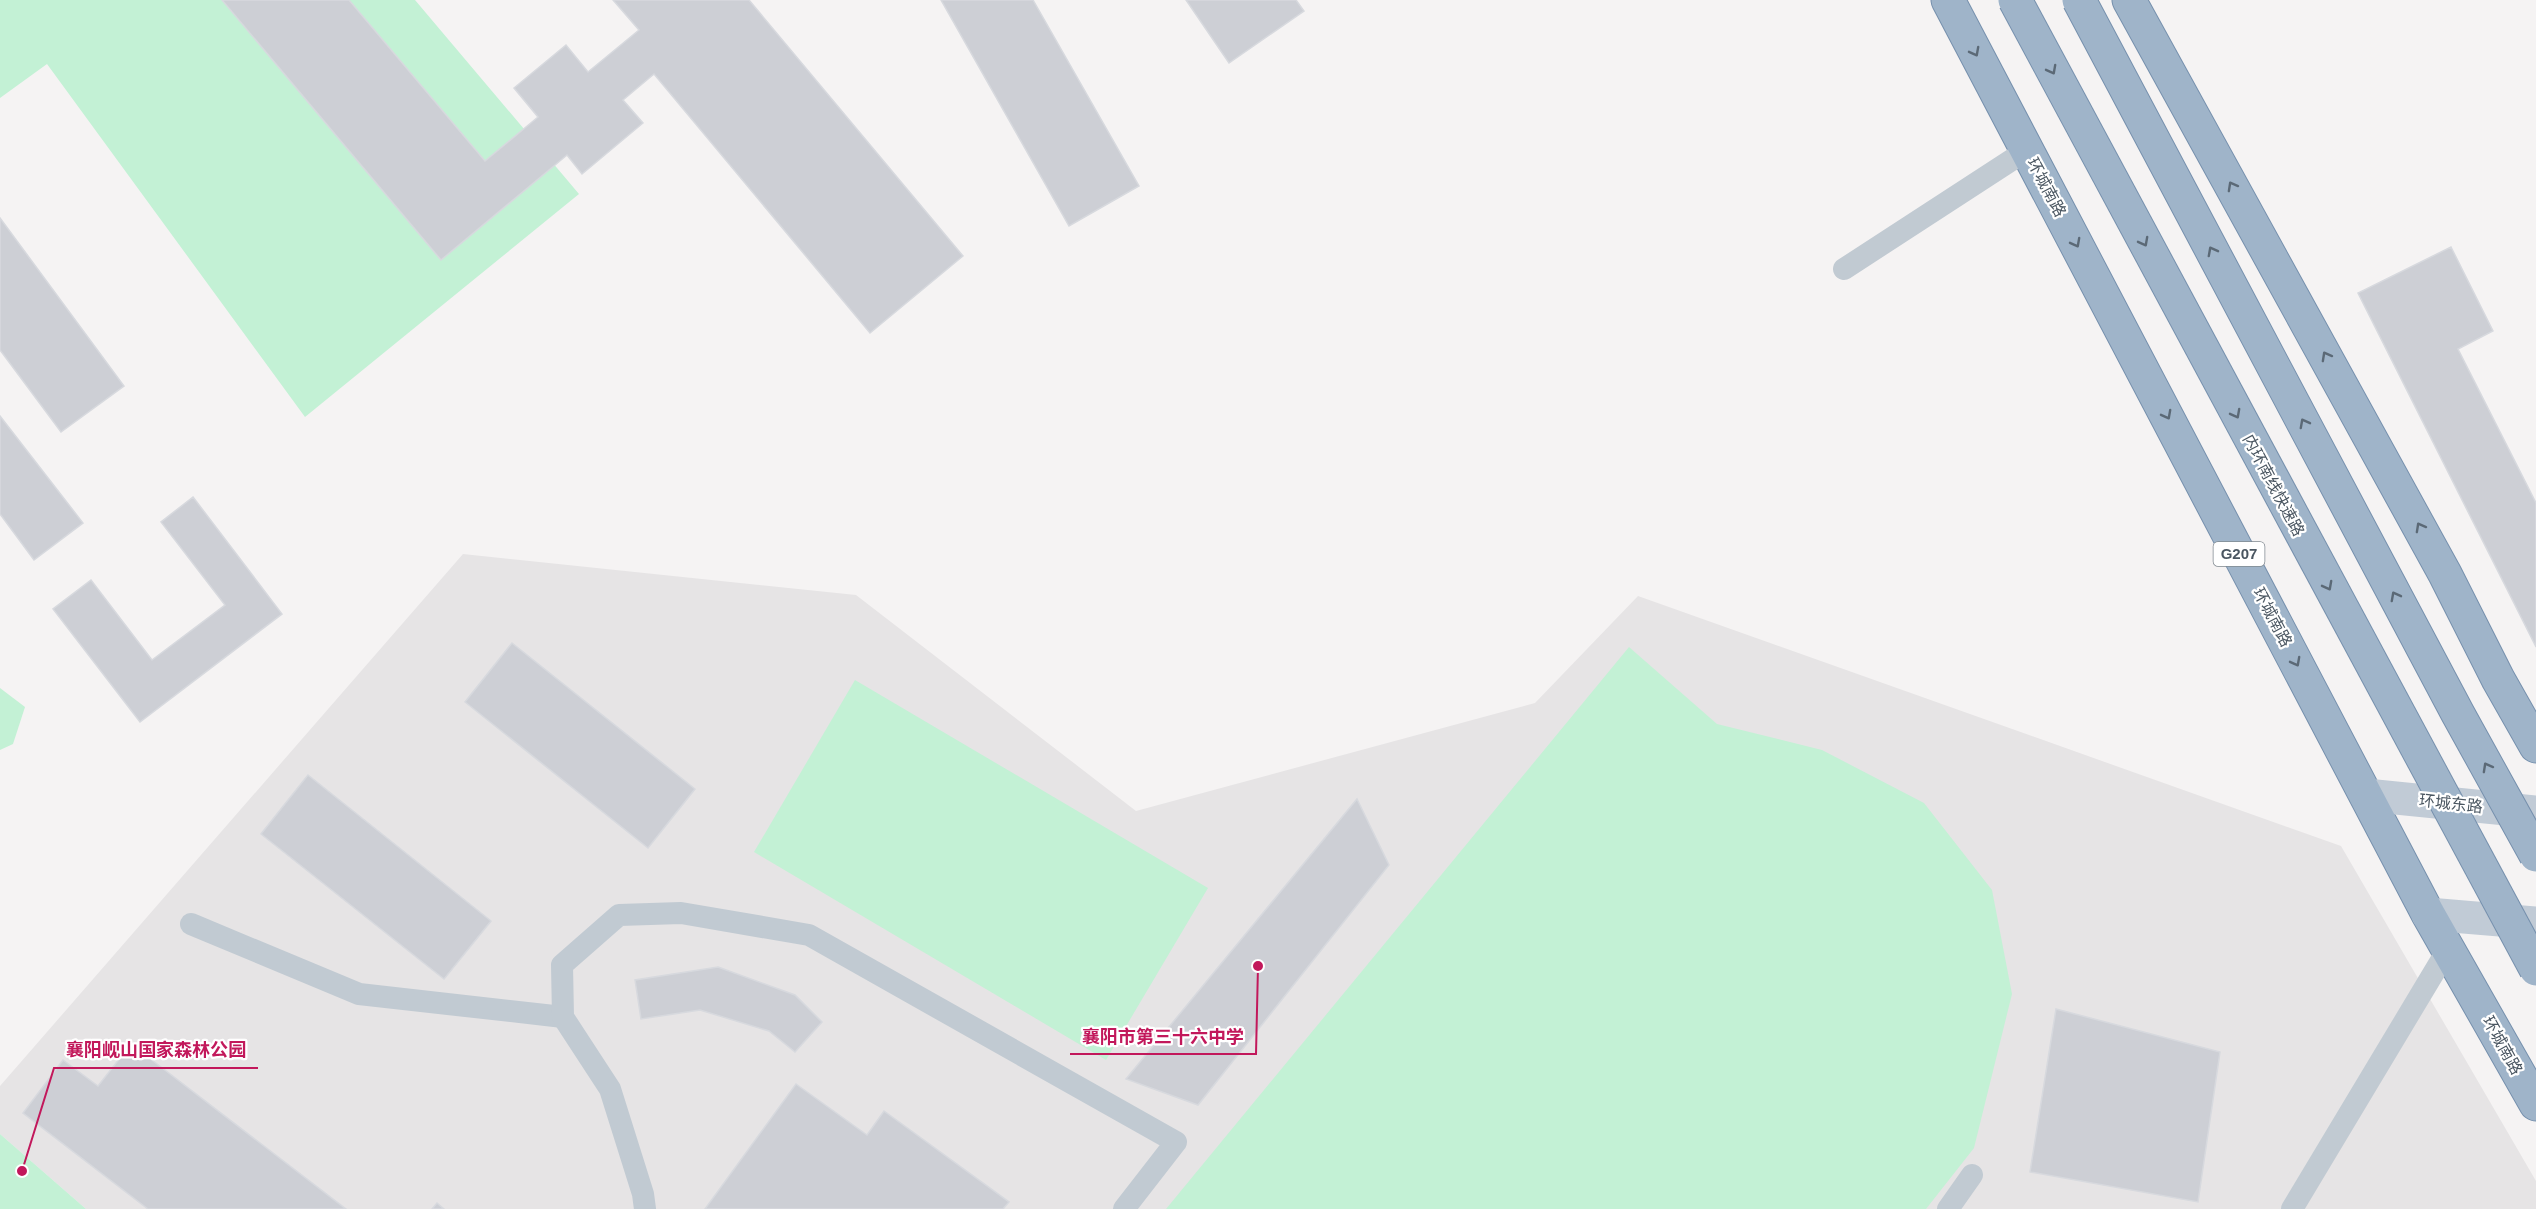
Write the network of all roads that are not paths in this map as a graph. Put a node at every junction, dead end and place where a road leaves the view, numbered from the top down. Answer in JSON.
{"nodes":[{"id":1,"x":1948,"y":0,"type":"edge"},
{"id":2,"x":2014,"y":0,"type":"edge"},
{"id":3,"x":2079,"y":0,"type":"edge"},
{"id":4,"x":2129,"y":0,"type":"edge"},
{"id":5,"x":2027,"y":150,"type":"junction"},
{"id":6,"x":1844,"y":269,"type":"dead end"},
{"id":7,"x":2475,"y":634,"type":"junction"},
{"id":8,"x":2536,"y":716,"type":"edge"},
{"id":9,"x":2536,"y":746,"type":"edge"},
{"id":10,"x":2366,"y":795,"type":"junction"},
{"id":11,"x":2536,"y":812,"type":"edge"},
{"id":12,"x":2536,"y":855,"type":"edge"},
{"id":13,"x":2428,"y":914,"type":"junction"},
{"id":14,"x":2536,"y":923,"type":"edge"},
{"id":15,"x":191,"y":924,"type":"dead end"},
{"id":16,"x":2448,"y":949,"type":"junction"},
{"id":17,"x":2536,"y":969,"type":"edge"},
{"id":18,"x":562,"y":1017,"type":"junction"},
{"id":19,"x":2536,"y":1104,"type":"edge"},
{"id":20,"x":1972,"y":1176,"type":"dead end"},
{"id":21,"x":645,"y":1209,"type":"edge"},
{"id":22,"x":1124,"y":1209,"type":"edge"},
{"id":23,"x":1948,"y":1209,"type":"edge"},
{"id":24,"x":2292,"y":1209,"type":"edge"}],
"edges":[{"from":1,"to":5,"type":"highway","name":"环城南路","number":"G207","one_way":true},
{"from":2,"to":17,"type":"highway","name":"内环南线快速路","one_way":true,"bridge":true},
{"from":12,"to":3,"type":"highway","one_way":true,"bridge":true},
{"from":7,"to":4,"type":"highway","one_way":true},
{"from":5,"to":6,"type":"lane"},
{"from":5,"to":10,"type":"highway","name":"环城南路","number":"G207","one_way":true},
{"from":7,"to":8,"type":"main road"},
{"from":7,"to":9,"type":"highway"},
{"from":10,"to":11,"type":"main road","name":"环城东路"},
{"from":10,"to":13,"type":"highway","name":"环城南路","number":"G207"},
{"from":13,"to":14,"type":"main road"},
{"from":13,"to":16,"type":"highway","name":"环城南路","number":"G207"},
{"from":15,"to":18,"type":"lane"},
{"from":16,"to":19,"type":"highway","name":"环城南路","number":"G207"},
{"from":16,"to":24,"type":"lane"},
{"from":18,"to":21,"type":"lane"},
{"from":18,"to":22,"type":"lane"},
{"from":20,"to":23,"type":"lane"}]}
